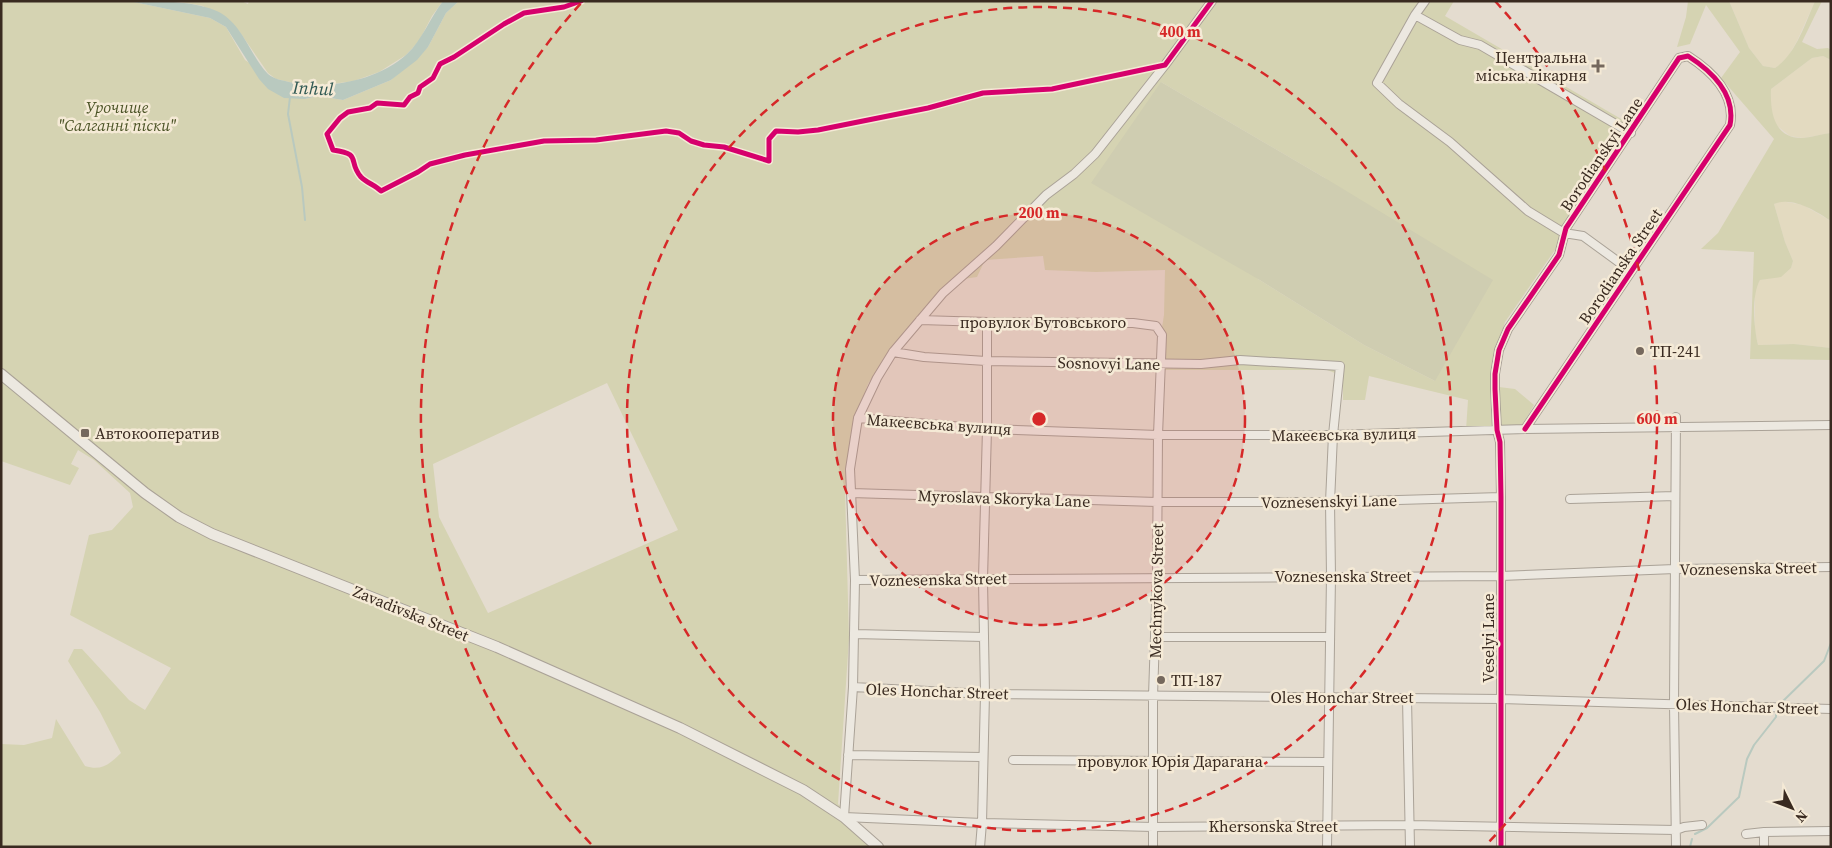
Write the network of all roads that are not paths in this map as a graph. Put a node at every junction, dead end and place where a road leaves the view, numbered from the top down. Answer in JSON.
{"nodes":[{"id":1,"x":1212,"y":1,"type":"edge"},
{"id":2,"x":1425,"y":1,"type":"edge"},
{"id":3,"x":1414,"y":15,"type":"junction"},
{"id":4,"x":1719,"y":81,"type":"joint"},
{"id":5,"x":1631,"y":133,"type":"junction"},
{"id":6,"x":1564,"y":233,"type":"junction"},
{"id":7,"x":1631,"y":271,"type":"junction"},
{"id":8,"x":920,"y":320,"type":"junction"},
{"id":9,"x":987,"y":322,"type":"junction"},
{"id":10,"x":1162,"y":335,"type":"joint"},
{"id":11,"x":893,"y":352,"type":"junction"},
{"id":12,"x":986,"y":361,"type":"junction"},
{"id":13,"x":1160,"y":364,"type":"junction"},
{"id":14,"x":1,"y":374,"type":"edge"},
{"id":15,"x":1676,"y":417,"type":"dead end"},
{"id":16,"x":858,"y":418,"type":"junction"},
{"id":17,"x":1831,"y":425,"type":"edge"},
{"id":18,"x":1676,"y":428,"type":"junction"},
{"id":19,"x":988,"y":429,"type":"junction"},
{"id":20,"x":1525,"y":429,"type":"junction"},
{"id":21,"x":1497,"y":430,"type":"junction"},
{"id":22,"x":1158,"y":435,"type":"junction"},
{"id":23,"x":1333,"y":435,"type":"junction"},
{"id":24,"x":850,"y":494,"type":"junction"},
{"id":25,"x":1676,"y":496,"type":"junction"},
{"id":26,"x":1501,"y":497,"type":"junction"},
{"id":27,"x":986,"y":498,"type":"junction"},
{"id":28,"x":1570,"y":499,"type":"dead end"},
{"id":29,"x":1157,"y":502,"type":"junction"},
{"id":30,"x":1330,"y":502,"type":"junction"},
{"id":31,"x":1831,"y":567,"type":"edge"},
{"id":32,"x":1675,"y":569,"type":"junction"},
{"id":33,"x":1331,"y":576,"type":"junction"},
{"id":34,"x":1501,"y":576,"type":"junction"},
{"id":35,"x":1157,"y":577,"type":"junction"},
{"id":36,"x":983,"y":579,"type":"junction"},
{"id":37,"x":855,"y":580,"type":"junction"},
{"id":38,"x":854,"y":634,"type":"junction"},
{"id":39,"x":984,"y":637,"type":"junction"},
{"id":40,"x":1156,"y":637,"type":"junction"},
{"id":41,"x":1329,"y":637,"type":"junction"},
{"id":42,"x":853,"y":687,"type":"junction"},
{"id":43,"x":985,"y":694,"type":"junction"},
{"id":44,"x":1154,"y":696,"type":"junction"},
{"id":45,"x":1329,"y":697,"type":"junction"},
{"id":46,"x":1407,"y":698,"type":"junction"},
{"id":47,"x":1500,"y":699,"type":"junction"},
{"id":48,"x":1674,"y":704,"type":"junction"},
{"id":49,"x":1831,"y":709,"type":"edge"},
{"id":50,"x":848,"y":755,"type":"junction"},
{"id":51,"x":983,"y":757,"type":"junction"},
{"id":52,"x":1013,"y":760,"type":"dead end"},
{"id":53,"x":1153,"y":762,"type":"junction"},
{"id":54,"x":1327,"y":762,"type":"junction"},
{"id":55,"x":844,"y":817,"type":"junction"},
{"id":56,"x":982,"y":824,"type":"junction"},
{"id":57,"x":1410,"y":825,"type":"junction"},
{"id":58,"x":1702,"y":825,"type":"dead end"},
{"id":59,"x":1326,"y":826,"type":"junction"},
{"id":60,"x":1154,"y":827,"type":"junction"},
{"id":61,"x":1501,"y":827,"type":"junction"},
{"id":62,"x":1676,"y":830,"type":"junction"},
{"id":63,"x":1831,"y":831,"type":"edge"},
{"id":64,"x":1764,"y":832,"type":"junction"},
{"id":65,"x":1746,"y":834,"type":"dead end"},
{"id":66,"x":878,"y":847,"type":"edge"},
{"id":67,"x":980,"y":847,"type":"edge"},
{"id":68,"x":1154,"y":847,"type":"edge"},
{"id":69,"x":1327,"y":847,"type":"edge"},
{"id":70,"x":1410,"y":847,"type":"edge"},
{"id":71,"x":1501,"y":847,"type":"edge"},
{"id":72,"x":1676,"y":847,"type":"edge"},
{"id":73,"x":1764,"y":847,"type":"edge"}],
"edges":[{"from":1,"to":8,"type":"street"},
{"from":2,"to":3,"type":"street"},
{"from":3,"to":5,"type":"street"},
{"from":3,"to":6,"type":"street"},
{"from":4,"to":5,"type":"street","name":"Borodianskyi Lane"},
{"from":4,"to":7,"type":"street","name":"Borodianska Street"},
{"from":5,"to":6,"type":"street","name":"Borodianskyi Lane"},
{"from":6,"to":7,"type":"street"},
{"from":6,"to":21,"type":"street","name":"Borodianskyi Lane"},
{"from":7,"to":20,"type":"street","name":"Borodianska Street"},
{"from":8,"to":9,"type":"street","name":"провулок Бутовського"},
{"from":8,"to":11,"type":"street"},
{"from":9,"to":10,"type":"street","name":"провулок Бутовського"},
{"from":9,"to":12,"type":"street"},
{"from":10,"to":13,"type":"street","name":"Mechnykova Street"},
{"from":11,"to":12,"type":"street","name":"Sosnovyi Lane"},
{"from":11,"to":16,"type":"street"},
{"from":12,"to":13,"type":"street","name":"Sosnovyi Lane"},
{"from":12,"to":19,"type":"street"},
{"from":13,"to":22,"type":"street","name":"Mechnykova Street"},
{"from":13,"to":23,"type":"street","name":"Sosnovyi Lane"},
{"from":14,"to":55,"type":"street","name":"Zavadivska Street"},
{"from":15,"to":18,"type":"street"},
{"from":16,"to":19,"type":"street","name":"Макеєвська вулиця"},
{"from":16,"to":24,"type":"street"},
{"from":17,"to":18,"type":"street","name":"Макеєвська вулиця"},
{"from":18,"to":20,"type":"street","name":"Макеєвська вулиця"},
{"from":18,"to":25,"type":"street"},
{"from":19,"to":22,"type":"street","name":"Макеєвська вулиця"},
{"from":19,"to":27,"type":"street"},
{"from":20,"to":21,"type":"street","name":"Макеєвська вулиця"},
{"from":21,"to":23,"type":"street","name":"Макеєвська вулиця"},
{"from":21,"to":26,"type":"street","name":"Veselyi Lane"},
{"from":22,"to":23,"type":"street","name":"Макеєвська вулиця"},
{"from":22,"to":29,"type":"street","name":"Mechnykova Street"},
{"from":23,"to":30,"type":"street"},
{"from":24,"to":27,"type":"street","name":"Myroslava Skoryka Lane"},
{"from":24,"to":37,"type":"street"},
{"from":25,"to":28,"type":"street"},
{"from":25,"to":32,"type":"street"},
{"from":26,"to":30,"type":"street","name":"Voznesenskyi Lane"},
{"from":26,"to":34,"type":"street","name":"Veselyi Lane"},
{"from":27,"to":29,"type":"street","name":"Myroslava Skoryka Lane"},
{"from":27,"to":36,"type":"street"},
{"from":29,"to":30,"type":"street","name":"Voznesenskyi Lane"},
{"from":29,"to":35,"type":"street","name":"Mechnykova Street"},
{"from":30,"to":33,"type":"street"},
{"from":31,"to":32,"type":"street","name":"Voznesenska Street"},
{"from":32,"to":34,"type":"street","name":"Voznesenska Street"},
{"from":32,"to":48,"type":"street"},
{"from":33,"to":34,"type":"street","name":"Voznesenska Street"},
{"from":33,"to":35,"type":"street","name":"Voznesenska Street"},
{"from":33,"to":41,"type":"street"},
{"from":34,"to":47,"type":"street","name":"Veselyi Lane"},
{"from":35,"to":36,"type":"street","name":"Voznesenska Street"},
{"from":35,"to":40,"type":"street","name":"Mechnykova Street"},
{"from":36,"to":37,"type":"street","name":"Voznesenska Street"},
{"from":36,"to":39,"type":"street"},
{"from":37,"to":38,"type":"street"},
{"from":38,"to":39,"type":"street"},
{"from":38,"to":42,"type":"street"},
{"from":39,"to":43,"type":"street"},
{"from":40,"to":41,"type":"street"},
{"from":40,"to":44,"type":"street","name":"Mechnykova Street"},
{"from":41,"to":45,"type":"street"},
{"from":42,"to":43,"type":"street","name":"Oles Honchar Street"},
{"from":42,"to":50,"type":"street"},
{"from":43,"to":44,"type":"street","name":"Oles Honchar Street"},
{"from":43,"to":51,"type":"street"},
{"from":44,"to":45,"type":"street","name":"Oles Honchar Street"},
{"from":44,"to":53,"type":"street","name":"Mechnykova Street"},
{"from":45,"to":46,"type":"street","name":"Oles Honchar Street"},
{"from":45,"to":54,"type":"street"},
{"from":46,"to":47,"type":"street","name":"Oles Honchar Street"},
{"from":46,"to":57,"type":"street"},
{"from":47,"to":48,"type":"street","name":"Oles Honchar Street"},
{"from":47,"to":61,"type":"street","name":"Veselyi Lane"},
{"from":48,"to":49,"type":"street","name":"Oles Honchar Street"},
{"from":48,"to":62,"type":"street"},
{"from":50,"to":51,"type":"street"},
{"from":50,"to":55,"type":"street"},
{"from":51,"to":56,"type":"street"},
{"from":52,"to":53,"type":"street","name":"провулок Юрія Дарагана"},
{"from":53,"to":54,"type":"street","name":"провулок Юрія Дарагана"},
{"from":53,"to":60,"type":"street","name":"Mechnykova Street"},
{"from":54,"to":59,"type":"street"},
{"from":55,"to":56,"type":"street","name":"Khersonska Street"},
{"from":55,"to":66,"type":"street","name":"Zavadivska Street"},
{"from":56,"to":60,"type":"street","name":"Khersonska Street"},
{"from":56,"to":67,"type":"street"},
{"from":57,"to":59,"type":"street","name":"Khersonska Street"},
{"from":57,"to":61,"type":"street","name":"Khersonska Street"},
{"from":57,"to":70,"type":"street"},
{"from":58,"to":62,"type":"street","name":"Khersonska Street"},
{"from":59,"to":60,"type":"street","name":"Khersonska Street"},
{"from":59,"to":69,"type":"street"},
{"from":60,"to":68,"type":"street","name":"Mechnykova Street"},
{"from":61,"to":62,"type":"street","name":"Khersonska Street"},
{"from":61,"to":71,"type":"street","name":"Veselyi Lane"},
{"from":62,"to":72,"type":"street"},
{"from":63,"to":64,"type":"street"},
{"from":64,"to":65,"type":"street"},
{"from":64,"to":73,"type":"street"}]}
